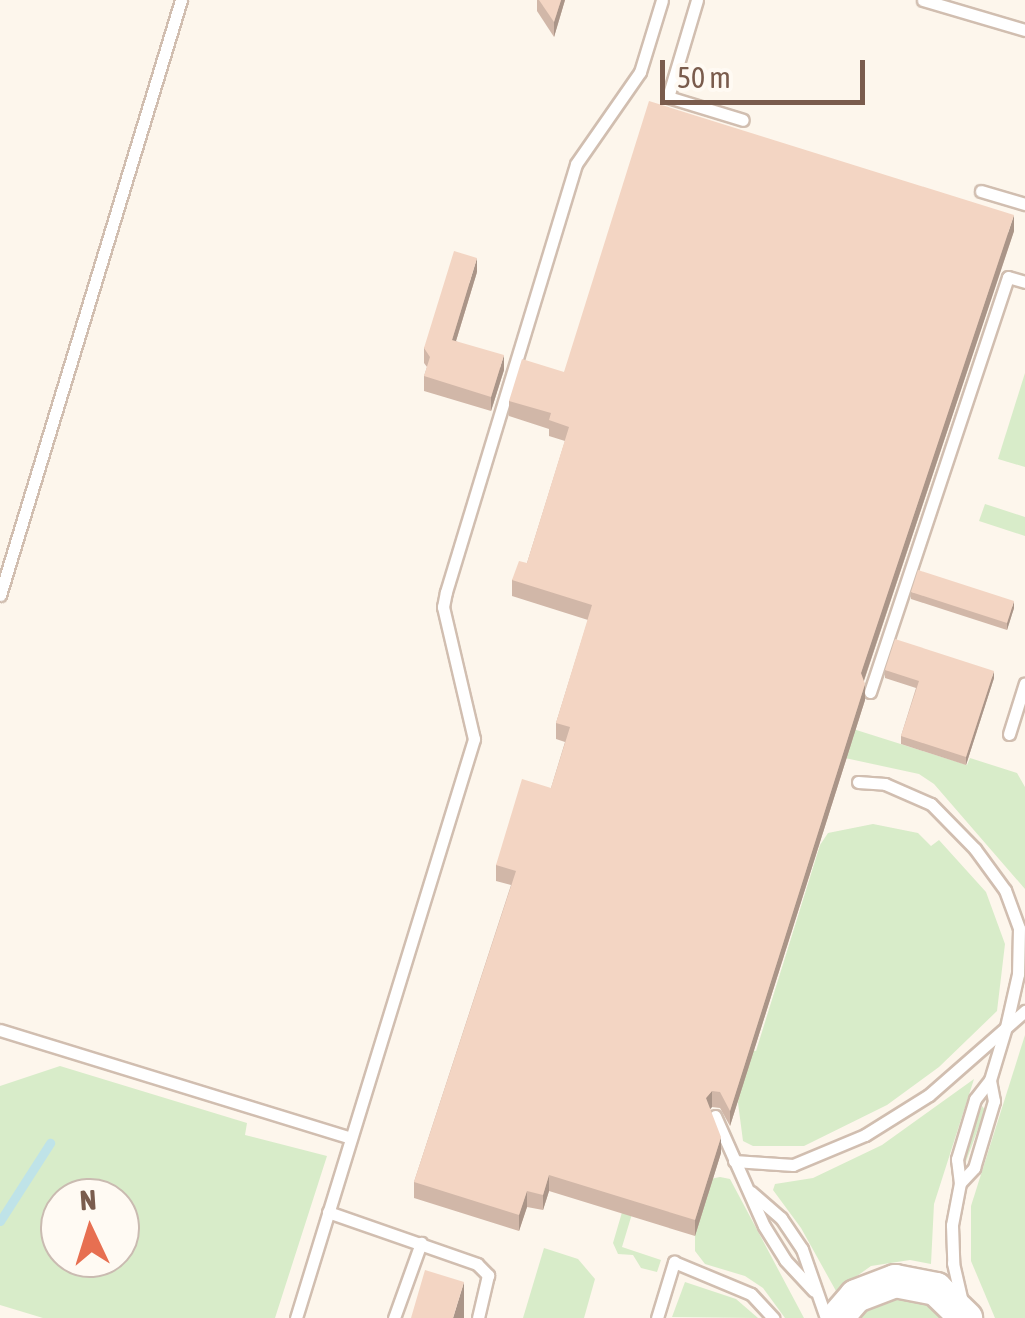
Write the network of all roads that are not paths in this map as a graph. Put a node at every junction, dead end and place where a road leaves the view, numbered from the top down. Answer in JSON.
{"nodes":[{"id":1,"x":181,"y":0,"type":"edge"},
{"id":2,"x":662,"y":0,"type":"edge"},
{"id":3,"x":696,"y":0,"type":"edge"},
{"id":4,"x":923,"y":0,"type":"edge"},
{"id":5,"x":1025,"y":30,"type":"edge"},
{"id":6,"x":743,"y":120,"type":"dead end"},
{"id":7,"x":981,"y":191,"type":"dead end"},
{"id":8,"x":1025,"y":204,"type":"edge"},
{"id":9,"x":1025,"y":282,"type":"edge"},
{"id":10,"x":0,"y":595,"type":"edge"},
{"id":11,"x":1025,"y":683,"type":"edge"},
{"id":12,"x":870,"y":692,"type":"dead end"},
{"id":13,"x":1009,"y":734,"type":"dead end"},
{"id":14,"x":858,"y":782,"type":"dead end"},
{"id":15,"x":1025,"y":1011,"type":"edge"},
{"id":16,"x":1006,"y":1027,"type":"junction"},
{"id":17,"x":0,"y":1030,"type":"edge"},
{"id":18,"x":990,"y":1080,"type":"junction"},
{"id":19,"x":714,"y":1116,"type":"edge"},
{"id":20,"x":351,"y":1138,"type":"junction"},
{"id":21,"x":734,"y":1162,"type":"junction"},
{"id":22,"x":960,"y":1183,"type":"junction"},
{"id":23,"x":748,"y":1189,"type":"junction"},
{"id":24,"x":328,"y":1212,"type":"junction"},
{"id":25,"x":421,"y":1243,"type":"junction"},
{"id":26,"x":814,"y":1291,"type":"junction"},
{"id":27,"x":296,"y":1318,"type":"edge"},
{"id":28,"x":394,"y":1318,"type":"edge"},
{"id":29,"x":478,"y":1318,"type":"edge"},
{"id":30,"x":657,"y":1318,"type":"edge"},
{"id":31,"x":773,"y":1318,"type":"edge"},
{"id":32,"x":826,"y":1318,"type":"edge"},
{"id":33,"x":836,"y":1318,"type":"edge"},
{"id":34,"x":966,"y":1318,"type":"edge"}],
"edges":[{"from":1,"to":10,"type":"lane"},
{"from":2,"to":20,"type":"lane"},
{"from":3,"to":6,"type":"lane"},
{"from":4,"to":5,"type":"lane"},
{"from":7,"to":8,"type":"lane"},
{"from":9,"to":12,"type":"lane"},
{"from":11,"to":13,"type":"lane"},
{"from":14,"to":16,"type":"lane"},
{"from":15,"to":16,"type":"lane"},
{"from":16,"to":18,"type":"lane"},
{"from":16,"to":21,"type":"lane"},
{"from":17,"to":20,"type":"lane"},
{"from":18,"to":22,"type":"lane"},
{"from":18,"to":22,"type":"lane"},
{"from":19,"to":21,"type":"lane"},
{"from":20,"to":24,"type":"lane"},
{"from":21,"to":23,"type":"lane"},
{"from":22,"to":34,"type":"lane"},
{"from":23,"to":26,"type":"lane"},
{"from":23,"to":26,"type":"lane"},
{"from":24,"to":25,"type":"lane"},
{"from":24,"to":27,"type":"lane"},
{"from":25,"to":28,"type":"lane"},
{"from":25,"to":29,"type":"lane"},
{"from":26,"to":32,"type":"lane"},
{"from":30,"to":31,"type":"lane"},
{"from":33,"to":34,"type":"main road"}]}
